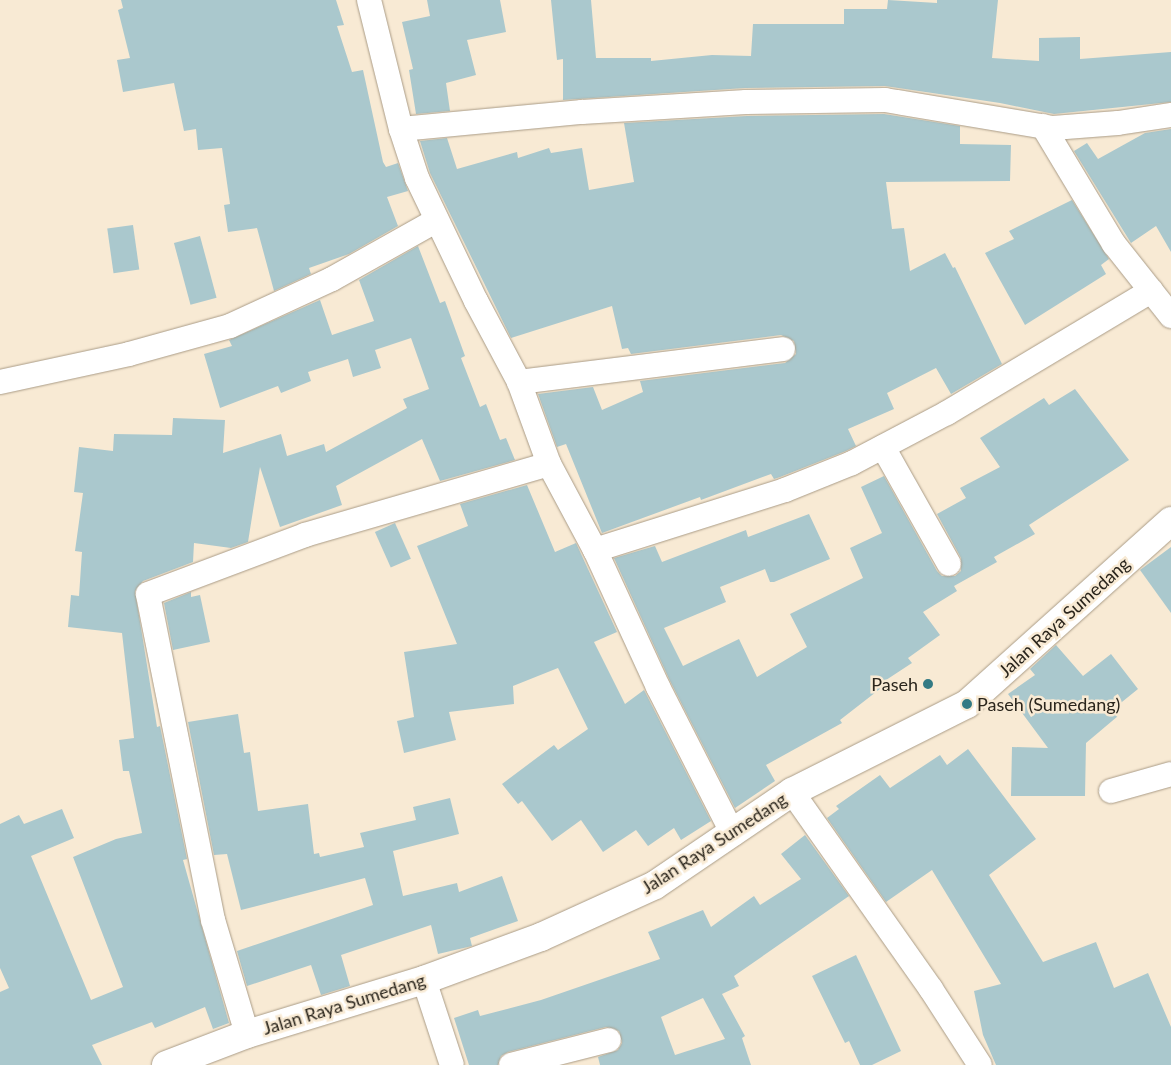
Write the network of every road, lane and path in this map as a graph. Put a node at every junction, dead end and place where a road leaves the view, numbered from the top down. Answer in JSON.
{"nodes":[{"id":1,"x":369,"y":0,"type":"edge"},
{"id":2,"x":1171,"y":115,"type":"edge"},
{"id":3,"x":1043,"y":126,"type":"junction"},
{"id":4,"x":401,"y":129,"type":"junction"},
{"id":5,"x":437,"y":220,"type":"junction"},
{"id":6,"x":1151,"y":291,"type":"junction"},
{"id":7,"x":1171,"y":316,"type":"edge"},
{"id":8,"x":783,"y":349,"type":"dead end"},
{"id":9,"x":0,"y":382,"type":"edge"},
{"id":10,"x":519,"y":382,"type":"junction"},
{"id":11,"x":883,"y":447,"type":"junction"},
{"id":12,"x":549,"y":464,"type":"junction"},
{"id":13,"x":1171,"y":521,"type":"edge"},
{"id":14,"x":595,"y":550,"type":"junction"},
{"id":15,"x":949,"y":564,"type":"dead end"},
{"id":16,"x":1171,"y":774,"type":"edge"},
{"id":17,"x":1112,"y":791,"type":"dead end"},
{"id":18,"x":792,"y":792,"type":"junction"},
{"id":19,"x":733,"y":834,"type":"junction"},
{"id":20,"x":424,"y":980,"type":"junction"},
{"id":21,"x":248,"y":1034,"type":"junction"},
{"id":22,"x":610,"y":1040,"type":"dead end"},
{"id":23,"x":166,"y":1065,"type":"edge"},
{"id":24,"x":452,"y":1065,"type":"edge"},
{"id":25,"x":511,"y":1065,"type":"edge"},
{"id":26,"x":980,"y":1065,"type":"edge"}],
"edges":[{"from":1,"to":4,"type":"street"},
{"from":2,"to":3,"type":"street"},
{"from":3,"to":4,"type":"street"},
{"from":3,"to":6,"type":"street"},
{"from":4,"to":5,"type":"street"},
{"from":5,"to":9,"type":"street"},
{"from":5,"to":10,"type":"street"},
{"from":6,"to":7,"type":"street"},
{"from":6,"to":11,"type":"street"},
{"from":8,"to":10,"type":"street"},
{"from":10,"to":12,"type":"street"},
{"from":11,"to":14,"type":"street"},
{"from":11,"to":15,"type":"street"},
{"from":12,"to":14,"type":"street"},
{"from":12,"to":21,"type":"street"},
{"from":13,"to":18,"type":"highway","name":"Jalan Raya Sumedang"},
{"from":14,"to":19,"type":"street"},
{"from":16,"to":17,"type":"street"},
{"from":18,"to":19,"type":"highway","name":"Jalan Raya Sumedang"},
{"from":18,"to":26,"type":"street"},
{"from":19,"to":20,"type":"highway","name":"Jalan Raya Sumedang"},
{"from":20,"to":21,"type":"highway","name":"Jalan Raya Sumedang"},
{"from":20,"to":24,"type":"street"},
{"from":21,"to":23,"type":"highway","name":"Jalan Raya Sumedang"},
{"from":22,"to":25,"type":"street"}]}
